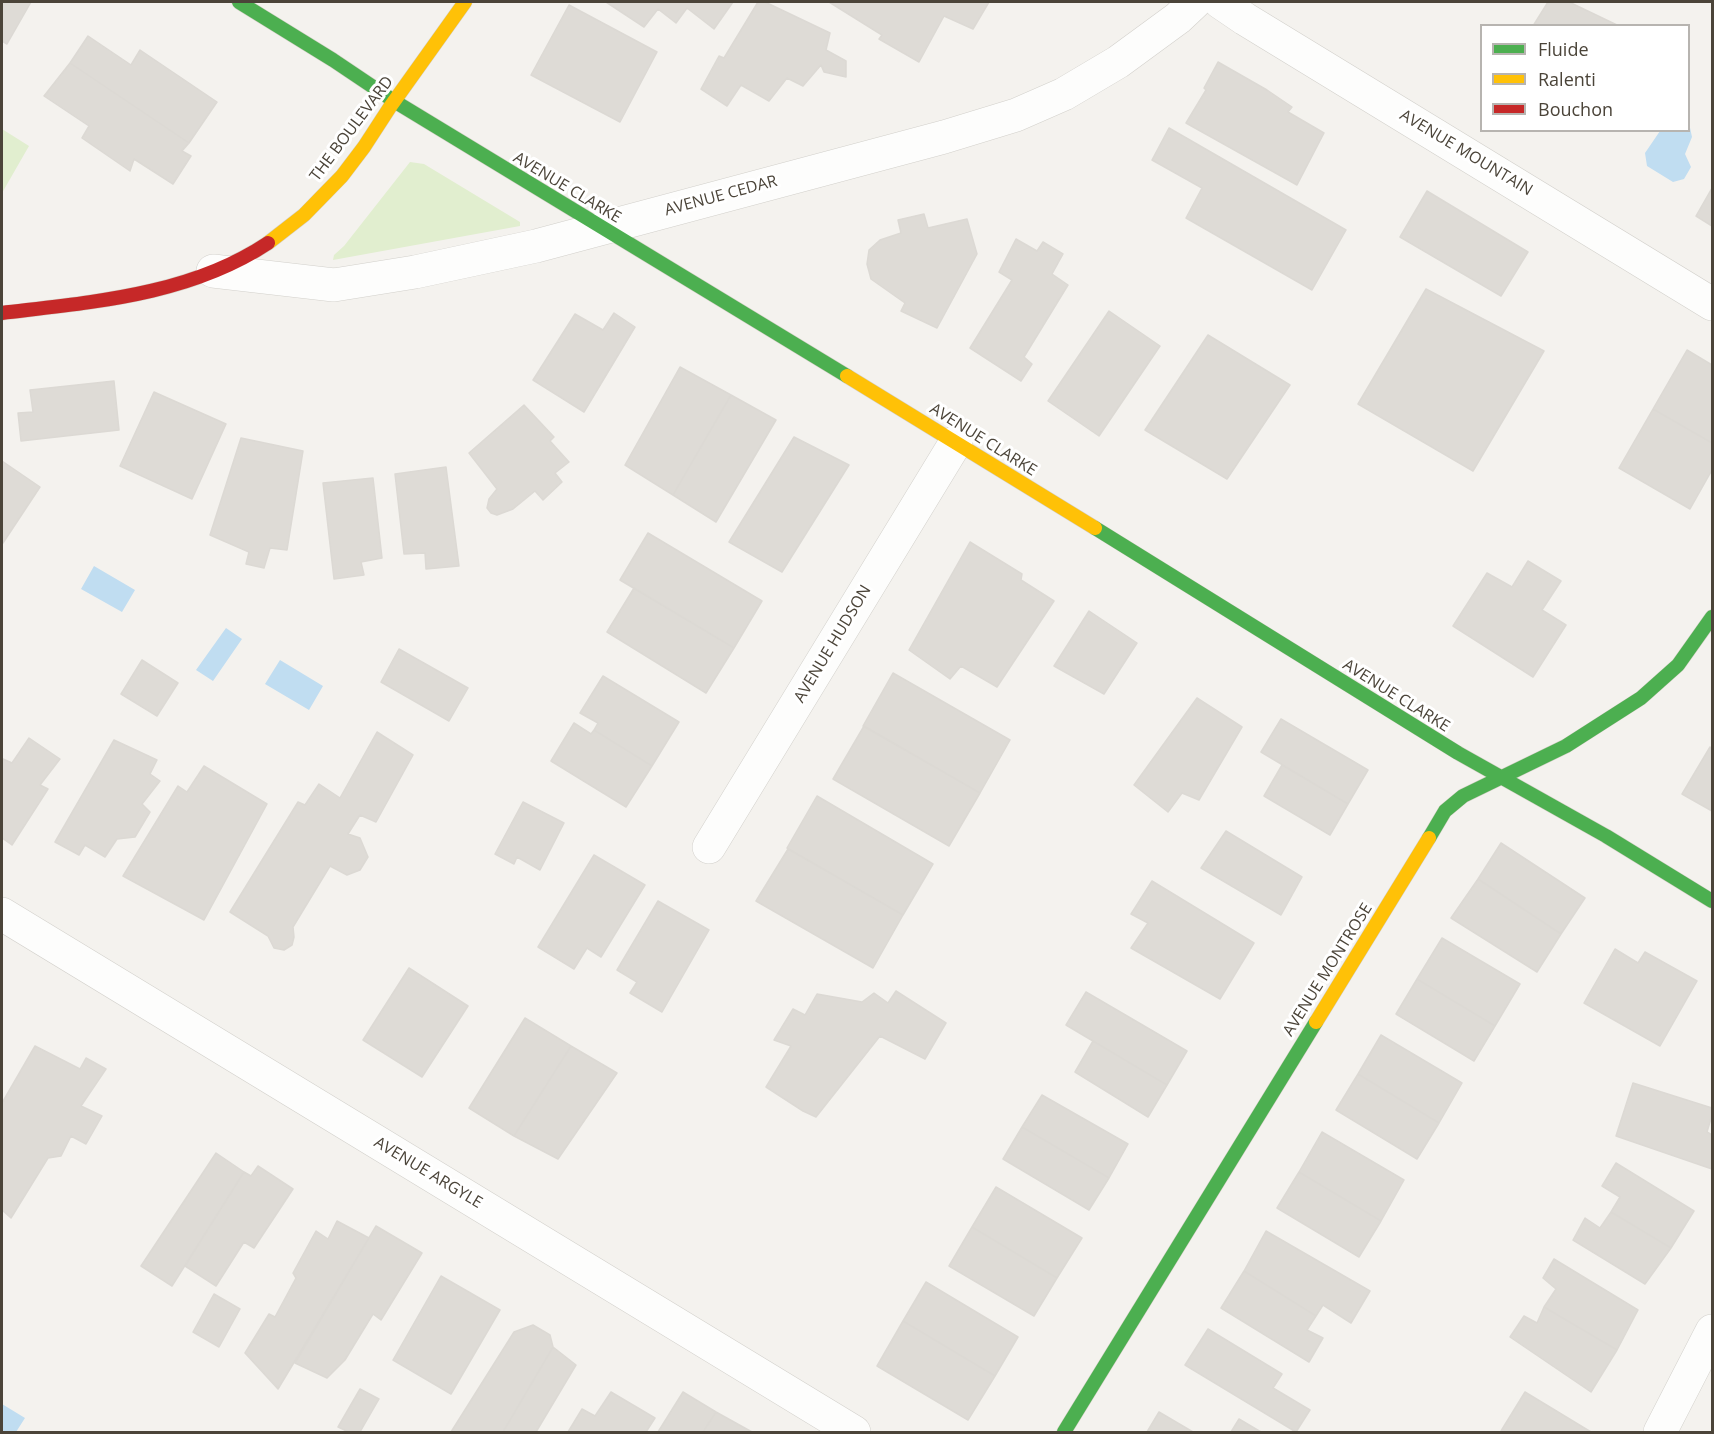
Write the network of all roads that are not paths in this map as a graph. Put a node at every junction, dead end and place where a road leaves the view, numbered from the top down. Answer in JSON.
{"nodes":[{"id":1,"x":239,"y":2,"type":"edge"},
{"id":2,"x":465,"y":2,"type":"edge"},
{"id":3,"x":1195,"y":2,"type":"edge"},
{"id":4,"x":1220,"y":2,"type":"edge"},
{"id":5,"x":394,"y":101,"type":"junction"},
{"id":6,"x":602,"y":229,"type":"junction"},
{"id":7,"x":213,"y":271,"type":"junction"},
{"id":8,"x":1713,"y":304,"type":"edge"},
{"id":9,"x":2,"y":313,"type":"edge"},
{"id":10,"x":956,"y":442,"type":"junction"},
{"id":11,"x":1713,"y":617,"type":"edge"},
{"id":12,"x":1501,"y":777,"type":"junction"},
{"id":13,"x":709,"y":847,"type":"dead end"},
{"id":14,"x":1713,"y":901,"type":"edge"},
{"id":15,"x":2,"y":914,"type":"edge"},
{"id":16,"x":1713,"y":1331,"type":"edge"},
{"id":17,"x":854,"y":1432,"type":"edge"},
{"id":18,"x":1064,"y":1432,"type":"edge"},
{"id":19,"x":1660,"y":1432,"type":"edge"}],
"edges":[{"from":1,"to":5,"type":"street","name":"AVENUE CLARKE"},
{"from":2,"to":5,"type":"street","name":"THE BOULEVARD"},
{"from":3,"to":6,"type":"street","name":"AVENUE CEDAR"},
{"from":4,"to":8,"type":"street","name":"AVENUE MOUNTAIN"},
{"from":5,"to":6,"type":"street","name":"AVENUE CLARKE"},
{"from":5,"to":7,"type":"street","name":"THE BOULEVARD"},
{"from":6,"to":7,"type":"street","name":"AVENUE CEDAR"},
{"from":6,"to":10,"type":"street","name":"AVENUE CLARKE"},
{"from":7,"to":9,"type":"street","name":"THE BOULEVARD"},
{"from":10,"to":12,"type":"street","name":"AVENUE CLARKE"},
{"from":10,"to":13,"type":"street","name":"AVENUE HUDSON"},
{"from":11,"to":12,"type":"street","name":"AVENUE MONTROSE"},
{"from":12,"to":14,"type":"street","name":"AVENUE CLARKE"},
{"from":12,"to":18,"type":"street","name":"AVENUE MONTROSE"},
{"from":15,"to":17,"type":"street","name":"AVENUE ARGYLE"},
{"from":16,"to":19,"type":"street"}]}
